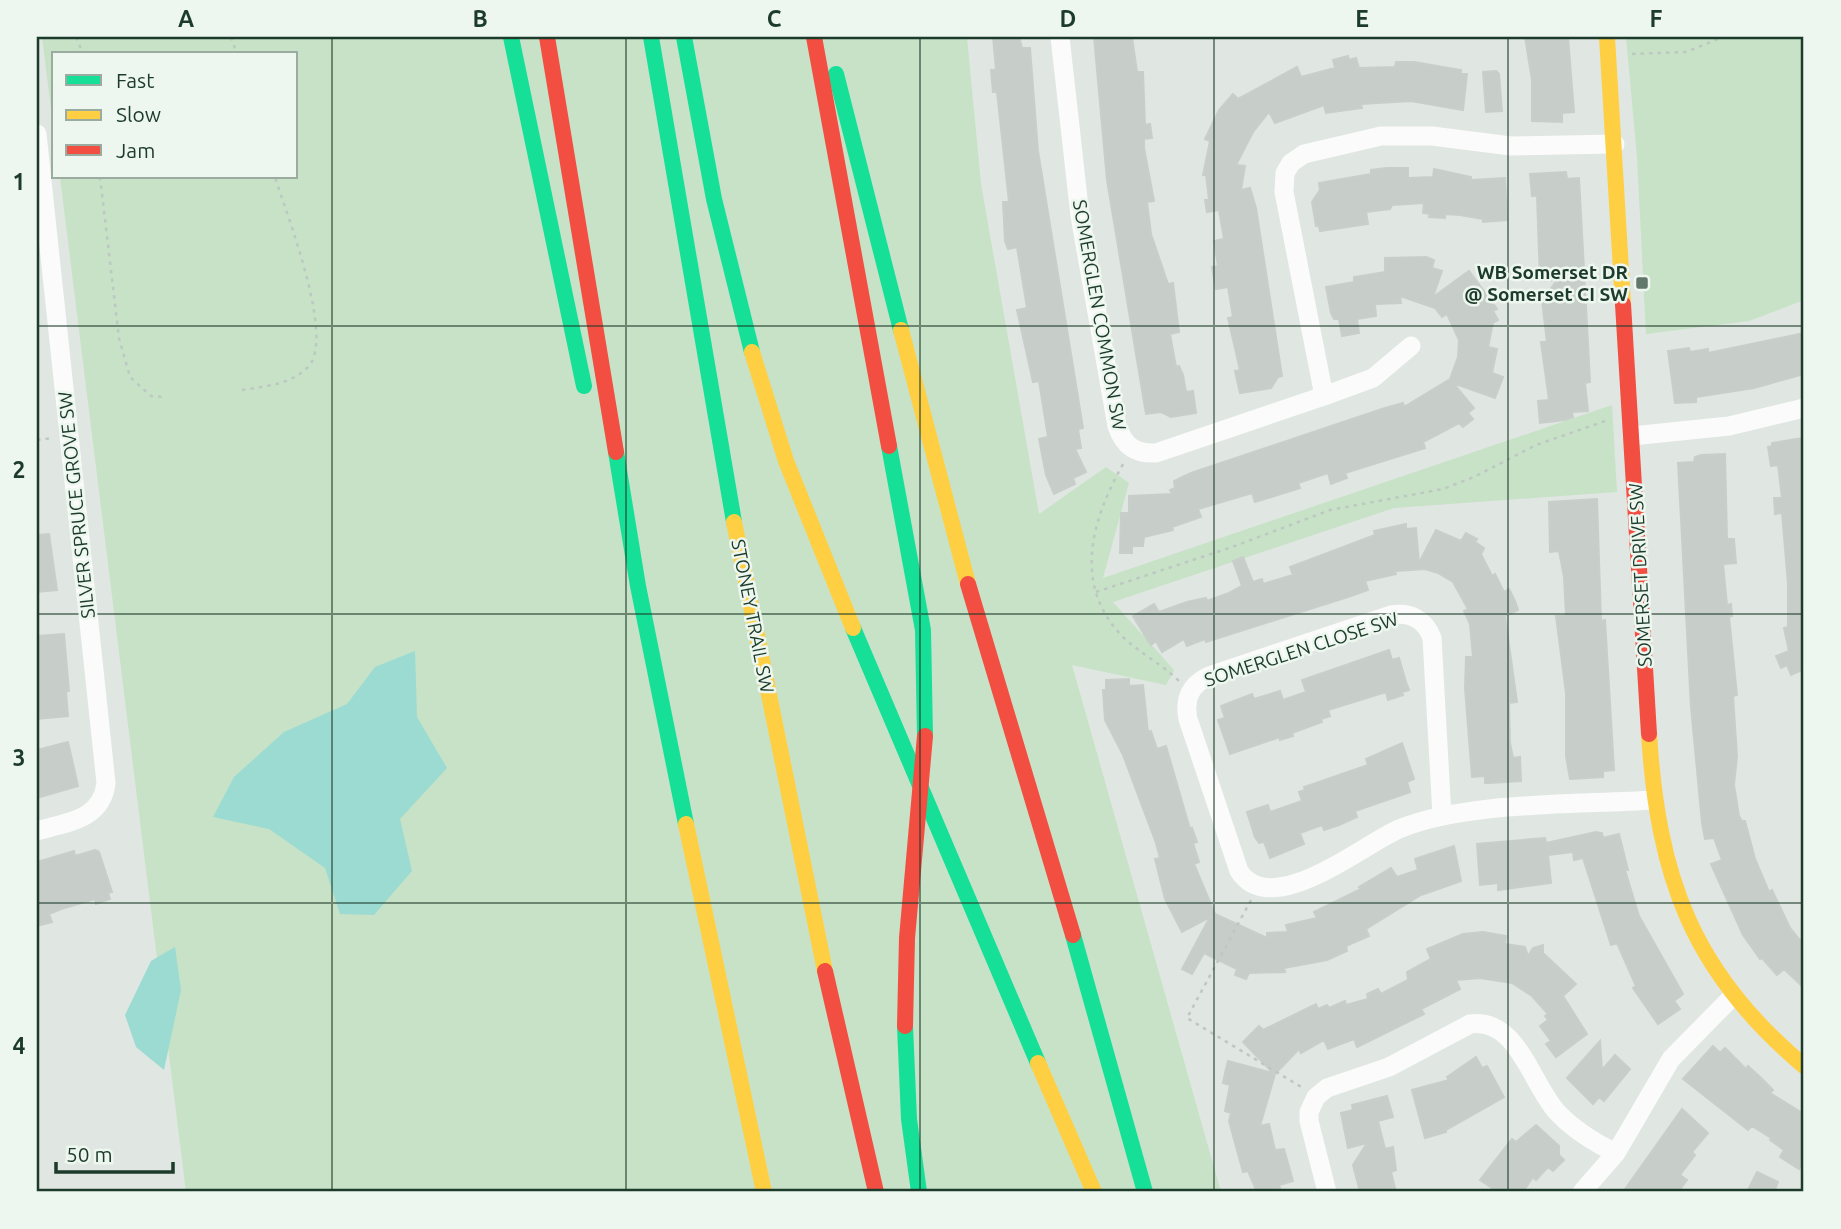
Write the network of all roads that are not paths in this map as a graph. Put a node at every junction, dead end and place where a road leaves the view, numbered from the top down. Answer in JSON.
{"nodes":[{"id":1,"x":511,"y":37,"type":"edge"},
{"id":2,"x":547,"y":37,"type":"edge"},
{"id":3,"x":651,"y":37,"type":"edge"},
{"id":4,"x":684,"y":37,"type":"edge"},
{"id":5,"x":814,"y":37,"type":"edge"},
{"id":6,"x":826,"y":37,"type":"edge"},
{"id":7,"x":1060,"y":37,"type":"edge"},
{"id":8,"x":1607,"y":37,"type":"edge"},
{"id":9,"x":37,"y":134,"type":"edge"},
{"id":10,"x":1615,"y":144,"type":"junction"},
{"id":11,"x":1411,"y":346,"type":"dead end"},
{"id":12,"x":1324,"y":397,"type":"junction"},
{"id":13,"x":1804,"y":408,"type":"edge"},
{"id":14,"x":1632,"y":436,"type":"junction"},
{"id":15,"x":638,"y":586,"type":"junction"},
{"id":16,"x":1653,"y":800,"type":"junction"},
{"id":17,"x":1442,"y":816,"type":"junction"},
{"id":18,"x":37,"y":831,"type":"edge"},
{"id":19,"x":1732,"y":996,"type":"junction"},
{"id":20,"x":1804,"y":1066,"type":"edge"},
{"id":21,"x":1616,"y":1153,"type":"junction"},
{"id":22,"x":765,"y":1192,"type":"edge"},
{"id":23,"x":876,"y":1192,"type":"edge"},
{"id":24,"x":919,"y":1192,"type":"edge"},
{"id":25,"x":1094,"y":1192,"type":"edge"},
{"id":26,"x":1144,"y":1192,"type":"edge"},
{"id":27,"x":1327,"y":1192,"type":"edge"},
{"id":28,"x":1582,"y":1192,"type":"edge"}],
"edges":[{"from":1,"to":15,"type":"main road"},
{"from":2,"to":15,"type":"main road"},
{"from":3,"to":23,"type":"main road","name":"STONEY TRAIL SW"},
{"from":4,"to":25,"type":"main road"},
{"from":5,"to":24,"type":"main road"},
{"from":6,"to":26,"type":"main road"},
{"from":7,"to":12,"type":"street","name":"SOMERGLEN COMMON SW"},
{"from":8,"to":10,"type":"main road","name":"SOMERSET DRIVE SW"},
{"from":9,"to":18,"type":"street","name":"SILVER SPRUCE GROVE SW"},
{"from":10,"to":12,"type":"street"},
{"from":10,"to":14,"type":"main road","name":"SOMERSET DRIVE SW"},
{"from":11,"to":12,"type":"street","name":"SOMERGLEN COMMON SW"},
{"from":13,"to":14,"type":"street"},
{"from":14,"to":16,"type":"main road","name":"SOMERSET DRIVE SW"},
{"from":15,"to":22,"type":"main road"},
{"from":16,"to":17,"type":"street"},
{"from":16,"to":19,"type":"main road","name":"SOMERSET DRIVE SW"},
{"from":17,"to":17,"type":"street","name":"SOMERGLEN CLOSE SW"},
{"from":19,"to":20,"type":"main road","name":"SOMERSET DRIVE SW"},
{"from":19,"to":21,"type":"street"},
{"from":21,"to":27,"type":"street"},
{"from":21,"to":28,"type":"street"}]}
